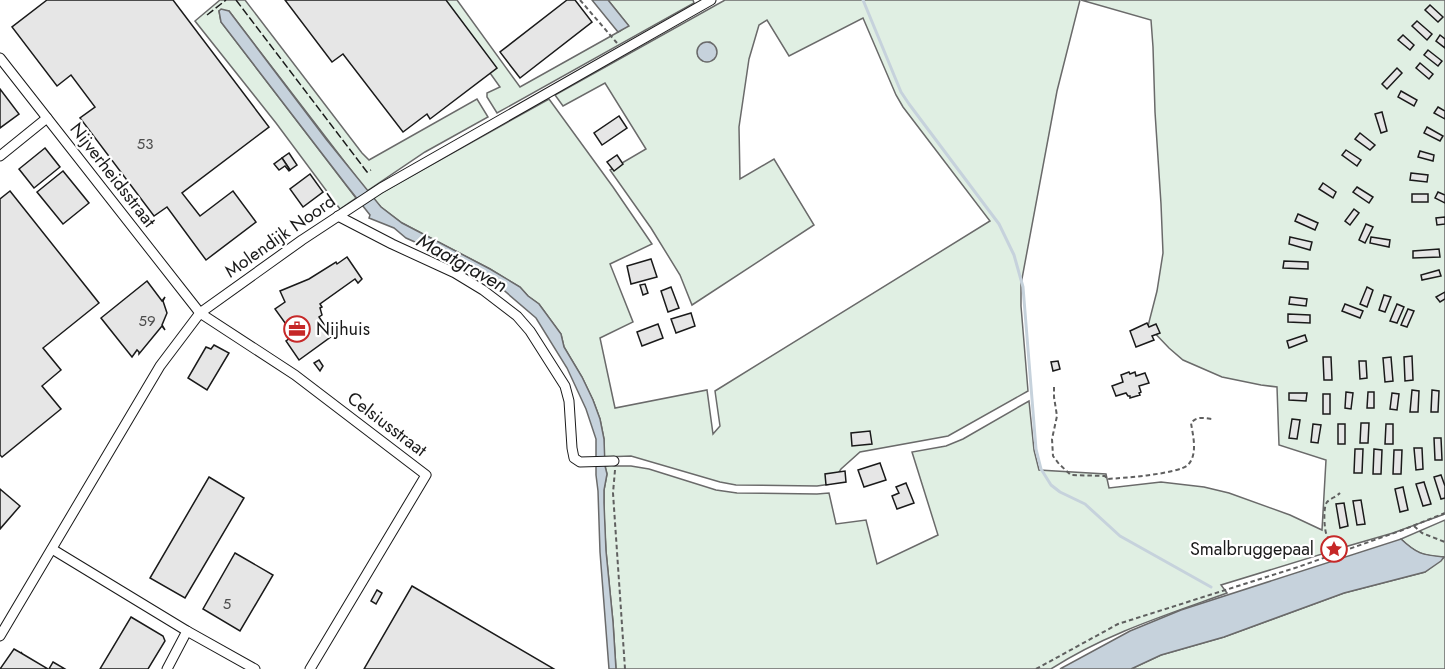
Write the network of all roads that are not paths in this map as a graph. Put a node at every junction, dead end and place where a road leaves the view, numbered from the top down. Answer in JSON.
{"nodes":[{"id":1,"x":711,"y":0,"type":"edge"},
{"id":2,"x":0,"y":57,"type":"edge"},
{"id":3,"x":47,"y":118,"type":"junction"},
{"id":4,"x":0,"y":156,"type":"edge"},
{"id":5,"x":338,"y":216,"type":"junction"},
{"id":6,"x":200,"y":313,"type":"junction"},
{"id":7,"x":611,"y":461,"type":"road end"},
{"id":8,"x":52,"y":549,"type":"junction"},
{"id":9,"x":188,"y":631,"type":"junction"},
{"id":10,"x":0,"y":636,"type":"edge"},
{"id":11,"x":166,"y":669,"type":"edge"},
{"id":12,"x":255,"y":669,"type":"edge"},
{"id":13,"x":310,"y":669,"type":"edge"}],
"edges":[{"from":1,"to":5,"type":"street","name":"Molendijk Noord"},
{"from":2,"to":3,"type":"street","name":"Nijverheidsstraat"},
{"from":3,"to":4,"type":"street"},
{"from":3,"to":6,"type":"street","name":"Nijverheidsstraat"},
{"from":5,"to":6,"type":"street","name":"Molendijk Noord"},
{"from":5,"to":7,"type":"street"},
{"from":6,"to":8,"type":"street","name":"Molendijk Noord"},
{"from":6,"to":13,"type":"street","name":"Celsiusstraat"},
{"from":8,"to":9,"type":"street"},
{"from":8,"to":10,"type":"street","name":"Molendijk Noord"},
{"from":9,"to":11,"type":"street"},
{"from":9,"to":12,"type":"street"}]}
